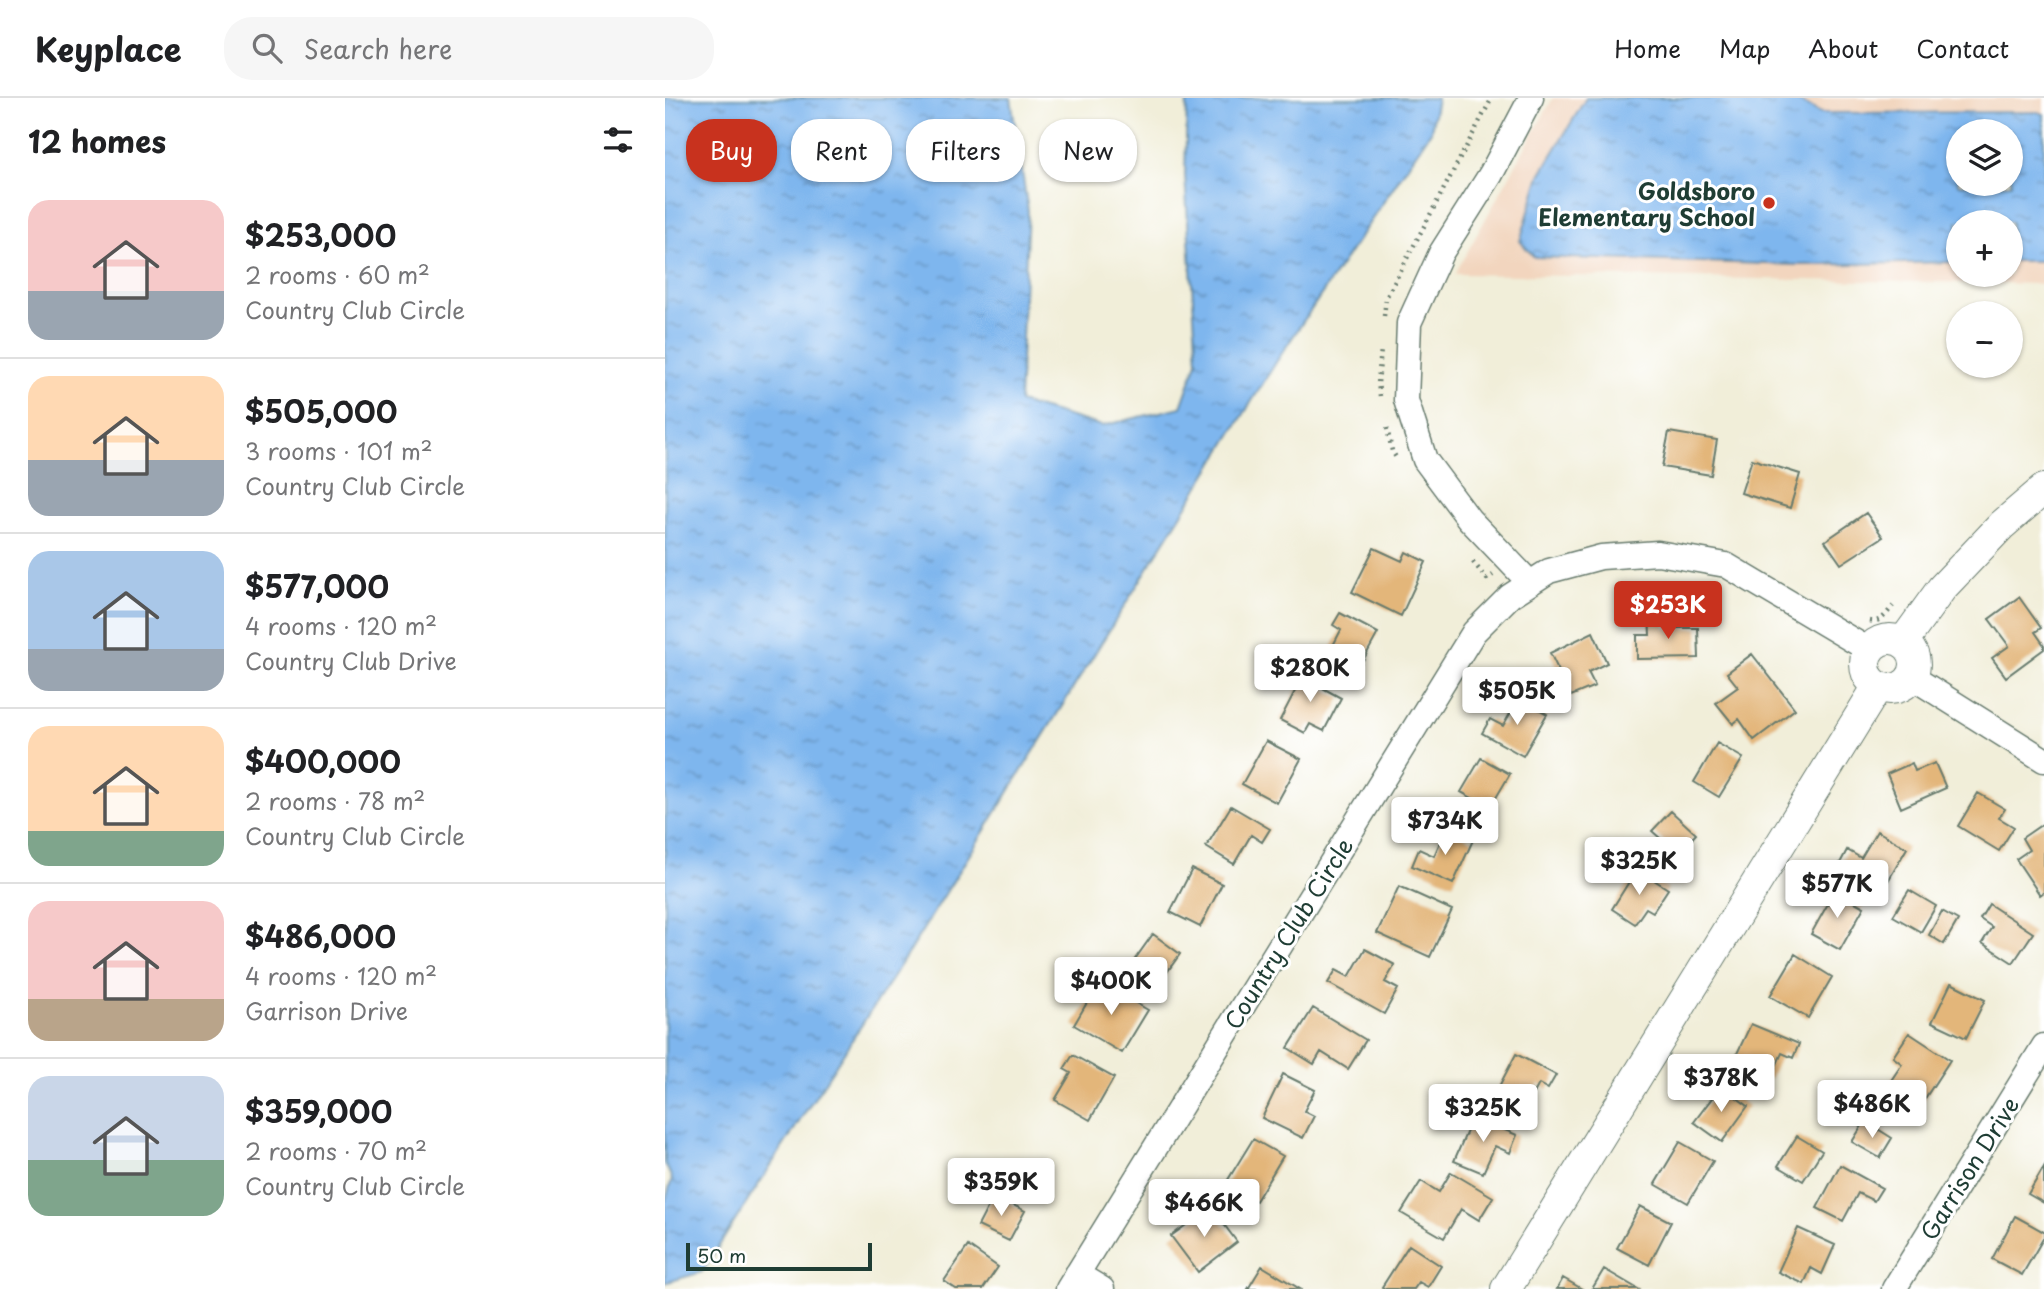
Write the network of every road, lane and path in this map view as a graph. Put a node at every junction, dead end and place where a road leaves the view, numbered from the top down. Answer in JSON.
{"nodes":[{"id":1,"x":1492,"y":98,"type":"edge"},
{"id":2,"x":1531,"y":98,"type":"edge"},
{"id":3,"x":1384,"y":323,"type":"dead end"},
{"id":4,"x":1381,"y":347,"type":"dead end"},
{"id":5,"x":1381,"y":397,"type":"dead end"},
{"id":6,"x":1386,"y":424,"type":"dead end"},
{"id":7,"x":1399,"y":462,"type":"dead end"},
{"id":8,"x":2044,"y":489,"type":"edge"},
{"id":9,"x":1470,"y":558,"type":"dead end"},
{"id":10,"x":1508,"y":562,"type":"junction"},
{"id":11,"x":1529,"y":583,"type":"junction"},
{"id":12,"x":1899,"y":598,"type":"dead end"},
{"id":13,"x":1860,"y":616,"type":"dead end"},
{"id":14,"x":1903,"y":642,"type":"junction"},
{"id":15,"x":1869,"y":650,"type":"junction"},
{"id":16,"x":1912,"y":677,"type":"junction"},
{"id":17,"x":1878,"y":686,"type":"junction"},
{"id":18,"x":2044,"y":760,"type":"edge"},
{"id":19,"x":2044,"y":1046,"type":"edge"},
{"id":20,"x":1072,"y":1281,"type":"edge"},
{"id":21,"x":1102,"y":1289,"type":"edge"},
{"id":22,"x":1506,"y":1289,"type":"edge"},
{"id":23,"x":1894,"y":1289,"type":"edge"}],
"edges":[{"from":1,"to":3,"type":"path"},
{"from":2,"to":10,"type":"street"},
{"from":4,"to":5,"type":"path"},
{"from":6,"to":7,"type":"path"},
{"from":8,"to":14,"type":"street"},
{"from":9,"to":10,"type":"path"},
{"from":10,"to":11,"type":"street"},
{"from":11,"to":15,"type":"street","name":"Country Club Circle"},
{"from":11,"to":20,"type":"street","name":"Country Club Circle"},
{"from":12,"to":13,"type":"path"},
{"from":14,"to":15,"type":"street"},
{"from":14,"to":16,"type":"street"},
{"from":15,"to":17,"type":"street"},
{"from":16,"to":17,"type":"street"},
{"from":16,"to":18,"type":"street"},
{"from":17,"to":22,"type":"street"},
{"from":19,"to":23,"type":"street","name":"Garrison Drive"},
{"from":20,"to":21,"type":"street"}]}
